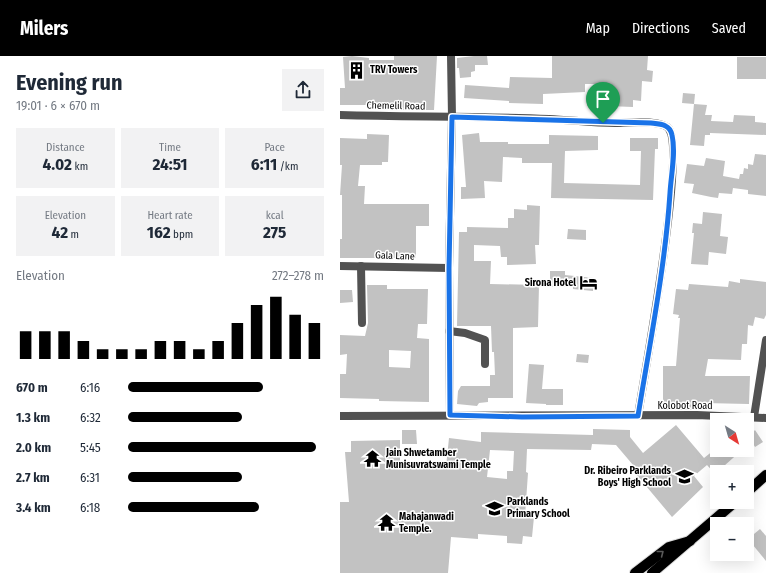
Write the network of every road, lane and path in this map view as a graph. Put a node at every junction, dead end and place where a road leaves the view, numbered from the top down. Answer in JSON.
{"nodes":[{"id":1,"x":451,"y":56,"type":"edge"},
{"id":2,"x":340,"y":115,"type":"edge"},
{"id":3,"x":452,"y":117,"type":"junction"},
{"id":4,"x":340,"y":266,"type":"edge"},
{"id":5,"x":361,"y":266,"type":"junction"},
{"id":6,"x":449,"y":268,"type":"junction"},
{"id":7,"x":362,"y":323,"type":"dead end"},
{"id":8,"x":449,"y":331,"type":"junction"},
{"id":9,"x":766,"y":340,"type":"edge"},
{"id":10,"x":485,"y":364,"type":"dead end"},
{"id":11,"x":450,"y":415,"type":"junction"},
{"id":12,"x":340,"y":416,"type":"edge"},
{"id":13,"x":638,"y":416,"type":"junction"},
{"id":14,"x":710,"y":417,"type":"edge"},
{"id":15,"x":754,"y":417,"type":"joint"},
{"id":16,"x":766,"y":418,"type":"edge"},
{"id":17,"x":766,"y":475,"type":"edge"},
{"id":18,"x":754,"y":486,"type":"edge"},
{"id":19,"x":727,"y":509,"type":"edge"},
{"id":20,"x":690,"y":541,"type":"junction"},
{"id":21,"x":671,"y":558,"type":"junction"},
{"id":22,"x":635,"y":573,"type":"edge"},
{"id":23,"x":652,"y":573,"type":"edge"},
{"id":24,"x":663,"y":573,"type":"edge"}],
"edges":[{"from":1,"to":3,"type":"street"},
{"from":2,"to":3,"type":"street","name":"Chemelil Road"},
{"from":3,"to":6,"type":"street"},
{"from":3,"to":13,"type":"street","name":"Chemelil Road"},
{"from":4,"to":5,"type":"street","name":"Gala Lane"},
{"from":5,"to":6,"type":"street","name":"Gala Lane"},
{"from":5,"to":7,"type":"street"},
{"from":6,"to":8,"type":"street"},
{"from":8,"to":10,"type":"street"},
{"from":8,"to":11,"type":"street"},
{"from":9,"to":15,"type":"street"},
{"from":11,"to":12,"type":"street","name":"Kolobot Road"},
{"from":11,"to":13,"type":"street","name":"Kolobot Road"},
{"from":13,"to":14,"type":"street","name":"Kolobot Road"},
{"from":15,"to":16,"type":"street","name":"Kolobot Road"},
{"from":17,"to":18,"type":"main road"},
{"from":19,"to":20,"type":"main road"},
{"from":20,"to":21,"type":"main road"},
{"from":22,"to":20,"type":"main road","one_way":true},
{"from":21,"to":23,"type":"main road"},
{"from":21,"to":24,"type":"main road"}]}
